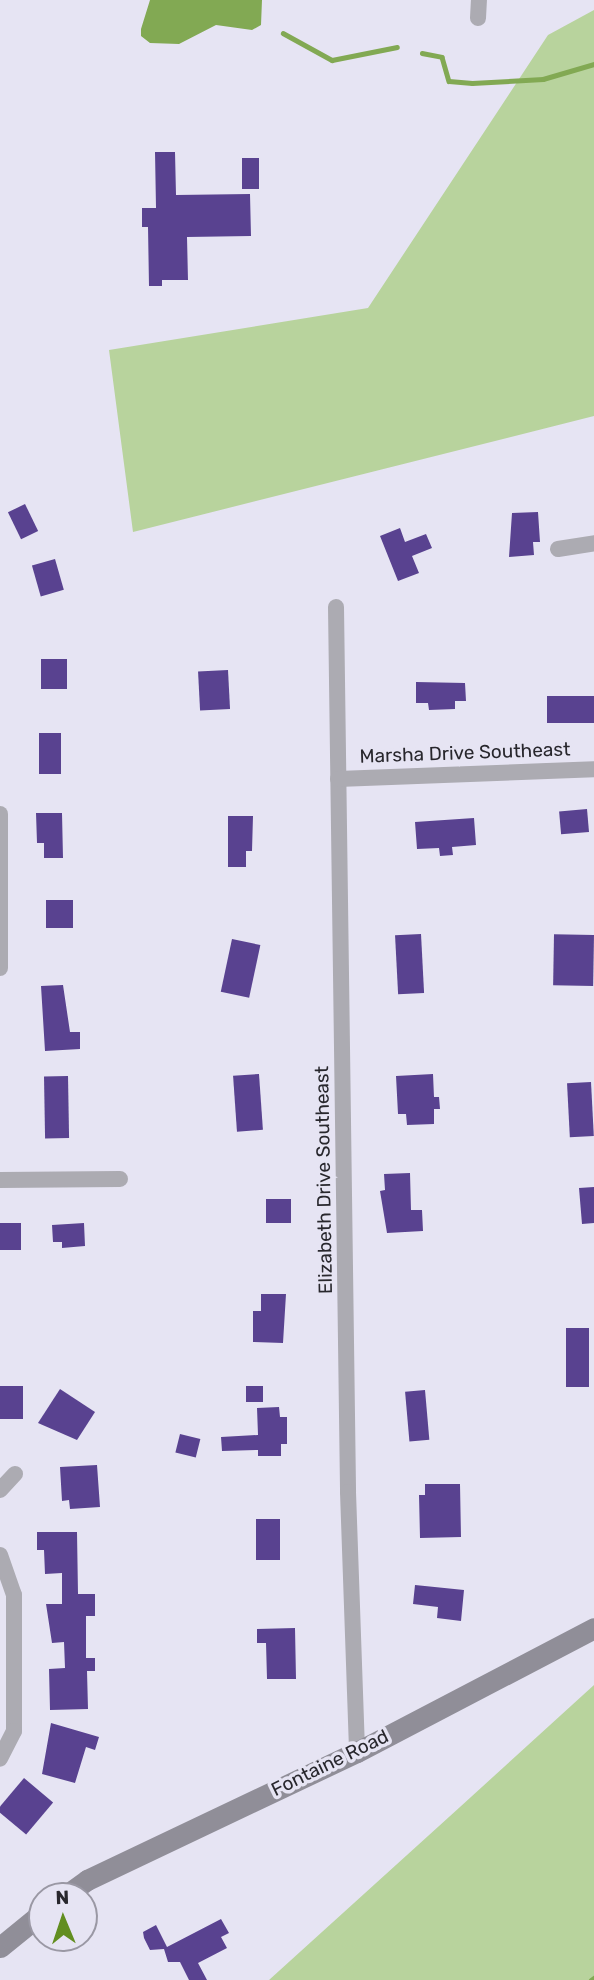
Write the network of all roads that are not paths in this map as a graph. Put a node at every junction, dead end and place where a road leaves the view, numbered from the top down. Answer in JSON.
{"nodes":[{"id":1,"x":479,"y":0,"type":"edge"},
{"id":2,"x":478,"y":18,"type":"dead end"},
{"id":3,"x":594,"y":543,"type":"edge"},
{"id":4,"x":558,"y":549,"type":"dead end"},
{"id":5,"x":336,"y":607,"type":"dead end"},
{"id":6,"x":594,"y":769,"type":"edge"},
{"id":7,"x":338,"y":779,"type":"junction"},
{"id":8,"x":0,"y":814,"type":"edge"},
{"id":9,"x":0,"y":968,"type":"edge"},
{"id":10,"x":120,"y":1179,"type":"dead end"},
{"id":11,"x":0,"y":1180,"type":"edge"},
{"id":12,"x":15,"y":1474,"type":"dead end"},
{"id":13,"x":0,"y":1490,"type":"edge"},
{"id":14,"x":0,"y":1555,"type":"edge"},
{"id":15,"x":594,"y":1628,"type":"edge"},
{"id":16,"x":357,"y":1752,"type":"junction"},
{"id":17,"x":0,"y":1759,"type":"edge"},
{"id":18,"x":91,"y":1882,"type":"edge"},
{"id":19,"x":28,"y":1924,"type":"edge"},
{"id":20,"x":0,"y":1947,"type":"edge"}],
"edges":[{"from":1,"to":2,"type":"street"},
{"from":3,"to":4,"type":"street"},
{"from":5,"to":7,"type":"street","name":"Elizabeth Drive Southeast"},
{"from":6,"to":7,"type":"street","name":"Marsha Drive Southeast"},
{"from":7,"to":16,"type":"street","name":"Elizabeth Drive Southeast"},
{"from":8,"to":9,"type":"street"},
{"from":10,"to":11,"type":"street"},
{"from":12,"to":13,"type":"street"},
{"from":14,"to":17,"type":"street"},
{"from":15,"to":16,"type":"main road","name":"Fontaine Road"},
{"from":16,"to":18,"type":"main road","name":"Fontaine Road"},
{"from":19,"to":20,"type":"main road"}]}
